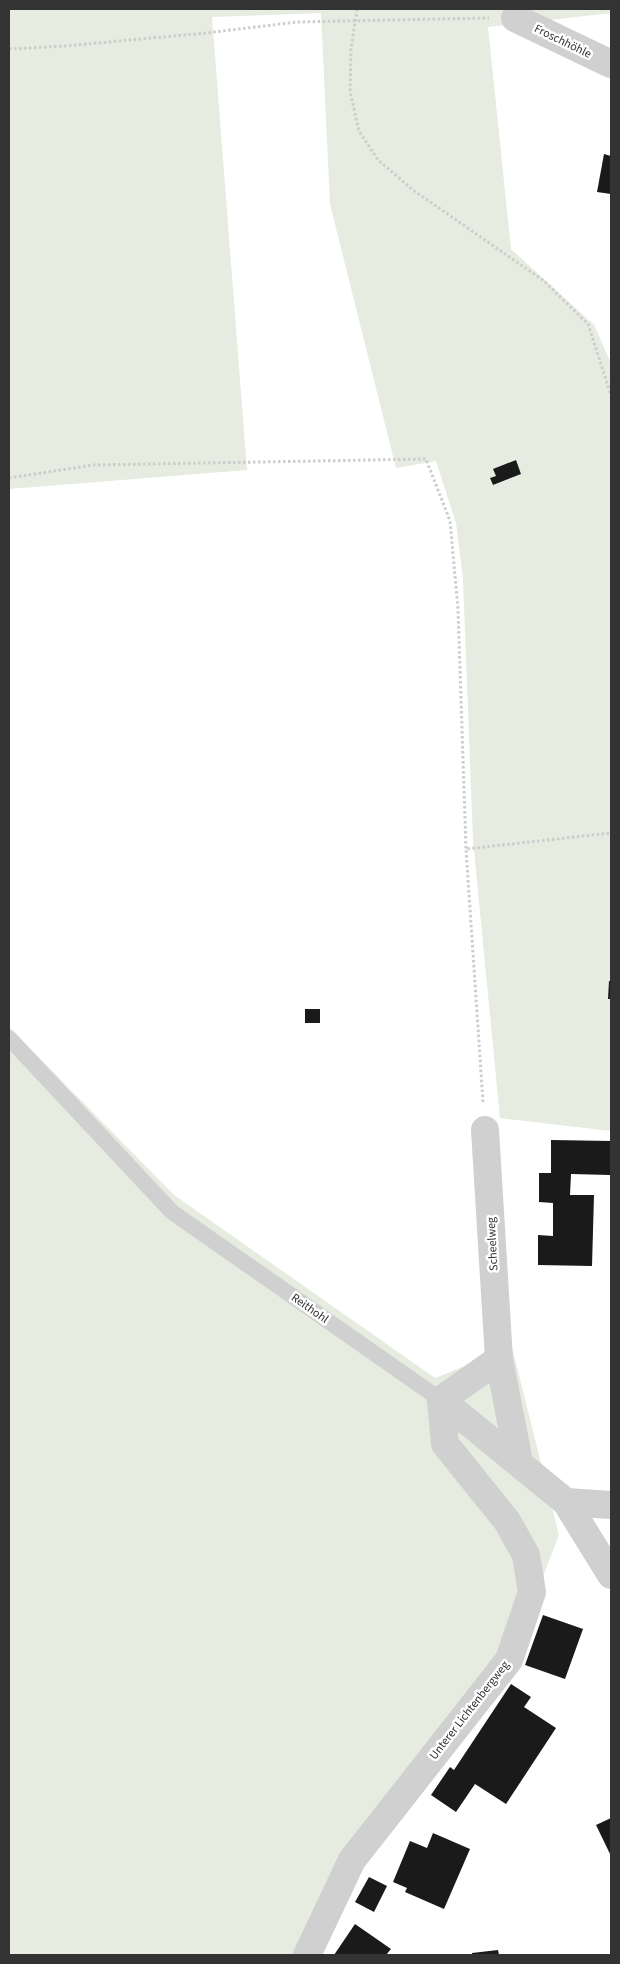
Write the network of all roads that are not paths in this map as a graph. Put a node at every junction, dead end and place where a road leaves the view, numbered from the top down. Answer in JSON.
{"nodes":[{"id":1,"x":515,"y":18,"type":"road end"},
{"id":2,"x":611,"y":64,"type":"edge"},
{"id":3,"x":9,"y":1038,"type":"edge"},
{"id":4,"x":486,"y":1130,"type":"road end"},
{"id":5,"x":499,"y":1359,"type":"junction"},
{"id":6,"x":441,"y":1400,"type":"junction"},
{"id":7,"x":519,"y":1462,"type":"junction"},
{"id":8,"x":566,"y":1502,"type":"junction"},
{"id":9,"x":611,"y":1505,"type":"edge"},
{"id":10,"x":611,"y":1575,"type":"edge"},
{"id":11,"x":306,"y":1955,"type":"edge"}],
"edges":[{"from":1,"to":2,"type":"street","name":"Froschhöhle"},
{"from":3,"to":6,"type":"lane","name":"Reithohl"},
{"from":4,"to":5,"type":"street","name":"Scheelweg"},
{"from":5,"to":6,"type":"street"},
{"from":5,"to":7,"type":"street","name":"Scheelweg"},
{"from":6,"to":7,"type":"street","name":"Reithohl"},
{"from":6,"to":11,"type":"street","name":"Unterer Lichtenbergweg"},
{"from":7,"to":8,"type":"street","name":"Reithohl"},
{"from":8,"to":9,"type":"street"},
{"from":8,"to":10,"type":"street","name":"Reithohl"}]}
